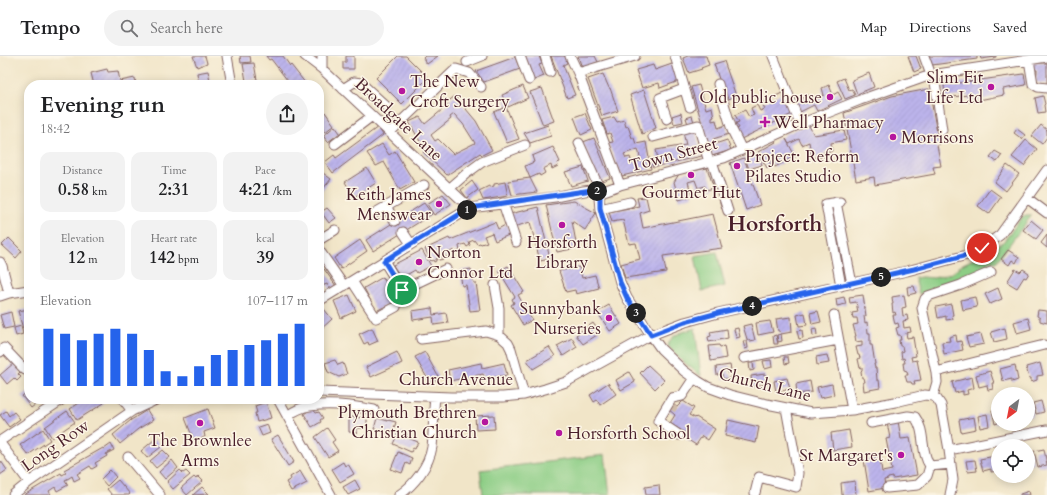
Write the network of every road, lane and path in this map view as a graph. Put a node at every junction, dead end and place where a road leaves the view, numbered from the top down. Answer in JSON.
{"nodes":[{"id":1,"x":227,"y":56,"type":"edge"},
{"id":2,"x":305,"y":56,"type":"edge"},
{"id":3,"x":322,"y":56,"type":"edge"},
{"id":4,"x":482,"y":56,"type":"edge"},
{"id":5,"x":520,"y":56,"type":"edge"},
{"id":6,"x":545,"y":56,"type":"edge"},
{"id":7,"x":570,"y":56,"type":"edge"},
{"id":8,"x":635,"y":56,"type":"edge"},
{"id":9,"x":675,"y":56,"type":"edge"},
{"id":10,"x":773,"y":56,"type":"edge"},
{"id":11,"x":924,"y":56,"type":"edge"},
{"id":12,"x":1047,"y":58,"type":"edge"},
{"id":13,"x":1029,"y":60,"type":"junction"},
{"id":14,"x":467,"y":62,"type":"dead end"},
{"id":15,"x":322,"y":69,"type":"junction"},
{"id":16,"x":550,"y":72,"type":"dead end"},
{"id":17,"x":578,"y":73,"type":"junction"},
{"id":18,"x":933,"y":75,"type":"junction"},
{"id":19,"x":231,"y":80,"type":"edge"},
{"id":20,"x":529,"y":80,"type":"dead end"},
{"id":21,"x":718,"y":84,"type":"dead end"},
{"id":22,"x":481,"y":87,"type":"dead end"},
{"id":23,"x":343,"y":88,"type":"junction"},
{"id":24,"x":1047,"y":88,"type":"edge"},
{"id":25,"x":684,"y":90,"type":"junction"},
{"id":26,"x":387,"y":107,"type":"dead end"},
{"id":27,"x":690,"y":107,"type":"dead end"},
{"id":28,"x":372,"y":116,"type":"junction"},
{"id":29,"x":667,"y":119,"type":"dead end"},
{"id":30,"x":800,"y":124,"type":"junction"},
{"id":31,"x":942,"y":130,"type":"dead end"},
{"id":32,"x":390,"y":132,"type":"junction"},
{"id":33,"x":653,"y":137,"type":"dead end"},
{"id":34,"x":579,"y":143,"type":"dead end"},
{"id":35,"x":335,"y":144,"type":"dead end"},
{"id":36,"x":525,"y":145,"type":"dead end"},
{"id":37,"x":742,"y":150,"type":"junction"},
{"id":38,"x":710,"y":161,"type":"junction"},
{"id":39,"x":1047,"y":170,"type":"edge"},
{"id":40,"x":424,"y":185,"type":"dead end"},
{"id":41,"x":620,"y":185,"type":"junction"},
{"id":42,"x":450,"y":188,"type":"junction"},
{"id":43,"x":601,"y":192,"type":"junction"},
{"id":44,"x":1027,"y":198,"type":"junction"},
{"id":45,"x":630,"y":202,"type":"dead end"},
{"id":46,"x":503,"y":203,"type":"junction"},
{"id":47,"x":386,"y":207,"type":"junction"},
{"id":48,"x":470,"y":208,"type":"junction"},
{"id":49,"x":600,"y":208,"type":"junction"},
{"id":50,"x":728,"y":211,"type":"dead end"},
{"id":51,"x":375,"y":213,"type":"dead end"},
{"id":52,"x":1047,"y":213,"type":"edge"},
{"id":53,"x":395,"y":221,"type":"dead end"},
{"id":54,"x":842,"y":223,"type":"junction"},
{"id":55,"x":830,"y":226,"type":"junction"},
{"id":56,"x":335,"y":230,"type":"dead end"},
{"id":57,"x":403,"y":232,"type":"dead end"},
{"id":58,"x":324,"y":237,"type":"edge"},
{"id":59,"x":516,"y":242,"type":"dead end"},
{"id":60,"x":411,"y":244,"type":"junction"},
{"id":61,"x":324,"y":256,"type":"edge"},
{"id":62,"x":384,"y":261,"type":"junction"},
{"id":63,"x":0,"y":262,"type":"edge"},
{"id":64,"x":446,"y":269,"type":"dead end"},
{"id":65,"x":991,"y":272,"type":"dead end"},
{"id":66,"x":348,"y":284,"type":"junction"},
{"id":67,"x":852,"y":284,"type":"junction"},
{"id":68,"x":495,"y":285,"type":"dead end"},
{"id":69,"x":841,"y":286,"type":"junction"},
{"id":70,"x":24,"y":291,"type":"edge"},
{"id":71,"x":5,"y":294,"type":"edge"},
{"id":72,"x":324,"y":298,"type":"edge"},
{"id":73,"x":396,"y":307,"type":"dead end"},
{"id":74,"x":834,"y":315,"type":"dead end"},
{"id":75,"x":499,"y":335,"type":"junction"},
{"id":76,"x":651,"y":335,"type":"junction"},
{"id":77,"x":420,"y":339,"type":"dead end"},
{"id":78,"x":838,"y":340,"type":"junction"},
{"id":79,"x":1044,"y":345,"type":"dead end"},
{"id":80,"x":0,"y":352,"type":"edge"},
{"id":81,"x":744,"y":358,"type":"dead end"},
{"id":82,"x":24,"y":369,"type":"edge"},
{"id":83,"x":936,"y":372,"type":"junction"},
{"id":84,"x":694,"y":378,"type":"junction"},
{"id":85,"x":324,"y":392,"type":"edge"},
{"id":86,"x":524,"y":395,"type":"junction"},
{"id":87,"x":929,"y":395,"type":"junction"},
{"id":88,"x":435,"y":397,"type":"junction"},
{"id":89,"x":56,"y":404,"type":"edge"},
{"id":90,"x":127,"y":404,"type":"edge"},
{"id":91,"x":147,"y":404,"type":"edge"},
{"id":92,"x":281,"y":404,"type":"edge"},
{"id":93,"x":674,"y":404,"type":"junction"},
{"id":94,"x":786,"y":408,"type":"junction"},
{"id":95,"x":374,"y":410,"type":"dead end"},
{"id":96,"x":852,"y":410,"type":"junction"},
{"id":97,"x":132,"y":411,"type":"junction"},
{"id":98,"x":287,"y":416,"type":"junction"},
{"id":99,"x":871,"y":423,"type":"dead end"},
{"id":100,"x":662,"y":424,"type":"junction"},
{"id":101,"x":1047,"y":430,"type":"edge"},
{"id":102,"x":679,"y":435,"type":"dead end"},
{"id":103,"x":1,"y":445,"type":"edge"},
{"id":104,"x":950,"y":450,"type":"junction"},
{"id":105,"x":128,"y":457,"type":"dead end"},
{"id":106,"x":951,"y":464,"type":"junction"},
{"id":107,"x":930,"y":466,"type":"junction"},
{"id":108,"x":29,"y":482,"type":"junction"},
{"id":109,"x":887,"y":488,"type":"dead end"},
{"id":110,"x":755,"y":493,"type":"dead end"},
{"id":111,"x":13,"y":495,"type":"edge"},
{"id":112,"x":160,"y":495,"type":"edge"},
{"id":113,"x":331,"y":495,"type":"edge"},
{"id":114,"x":399,"y":495,"type":"edge"},
{"id":115,"x":950,"y":495,"type":"edge"}],
"edges":[{"from":1,"to":19,"type":"street"},
{"from":2,"to":15,"type":"street","name":"Broadgate Lane"},
{"from":3,"to":15,"type":"street"},
{"from":4,"to":14,"type":"street"},
{"from":5,"to":20,"type":"street"},
{"from":6,"to":16,"type":"street"},
{"from":7,"to":17,"type":"street"},
{"from":8,"to":17,"type":"street"},
{"from":9,"to":25,"type":"street"},
{"from":10,"to":30,"type":"street"},
{"from":11,"to":18,"type":"street"},
{"from":12,"to":13,"type":"street","name":"Town Street"},
{"from":13,"to":18,"type":"street","name":"Town Street"},
{"from":13,"to":24,"type":"street"},
{"from":15,"to":23,"type":"street","name":"Broadgate Lane"},
{"from":17,"to":41,"type":"street"},
{"from":18,"to":30,"type":"street","name":"Town Street"},
{"from":18,"to":31,"type":"street"},
{"from":21,"to":37,"type":"street"},
{"from":22,"to":32,"type":"street"},
{"from":23,"to":26,"type":"street"},
{"from":23,"to":28,"type":"street","name":"Broadgate Lane"},
{"from":25,"to":27,"type":"street"},
{"from":25,"to":29,"type":"street"},
{"from":28,"to":32,"type":"street","name":"Broadgate Lane"},
{"from":28,"to":35,"type":"street"},
{"from":30,"to":37,"type":"street","name":"Town Street"},
{"from":32,"to":42,"type":"street","name":"Broadgate Lane"},
{"from":33,"to":38,"type":"street"},
{"from":34,"to":43,"type":"street"},
{"from":36,"to":42,"type":"street"},
{"from":37,"to":38,"type":"street","name":"Town Street"},
{"from":38,"to":41,"type":"street","name":"Town Street"},
{"from":38,"to":50,"type":"street"},
{"from":39,"to":44,"type":"street","name":"Church Avenue"},
{"from":40,"to":47,"type":"street"},
{"from":41,"to":43,"type":"street","name":"Town Street"},
{"from":42,"to":48,"type":"street","name":"Broadgate Lane"},
{"from":43,"to":46,"type":"street","name":"Town Street"},
{"from":43,"to":49,"type":"street","name":"Church Lane"},
{"from":44,"to":52,"type":"street"},
{"from":44,"to":67,"type":"street","name":"Church Avenue"},
{"from":45,"to":49,"type":"street"},
{"from":46,"to":48,"type":"street","name":"Town Street"},
{"from":46,"to":59,"type":"street"},
{"from":47,"to":51,"type":"street"},
{"from":47,"to":53,"type":"street"},
{"from":48,"to":60,"type":"street","name":"Town Street"},
{"from":49,"to":76,"type":"street","name":"Church Lane"},
{"from":54,"to":55,"type":"street"},
{"from":54,"to":55,"type":"street"},
{"from":54,"to":67,"type":"street"},
{"from":55,"to":69,"type":"street"},
{"from":56,"to":58,"type":"street"},
{"from":57,"to":60,"type":"street"},
{"from":60,"to":62,"type":"street","name":"Town Street"},
{"from":61,"to":66,"type":"street"},
{"from":62,"to":64,"type":"street"},
{"from":62,"to":66,"type":"street","name":"Town Street"},
{"from":63,"to":71,"type":"street"},
{"from":65,"to":83,"type":"street"},
{"from":66,"to":72,"type":"street","name":"Town Street"},
{"from":66,"to":73,"type":"street"},
{"from":67,"to":69,"type":"street","name":"Church Avenue"},
{"from":68,"to":75,"type":"street"},
{"from":69,"to":76,"type":"street","name":"Church Avenue"},
{"from":70,"to":71,"type":"street"},
{"from":74,"to":78,"type":"street"},
{"from":75,"to":77,"type":"street"},
{"from":75,"to":86,"type":"street"},
{"from":76,"to":84,"type":"street","name":"Church Lane"},
{"from":76,"to":86,"type":"street","name":"Church Avenue"},
{"from":78,"to":81,"type":"street"},
{"from":78,"to":96,"type":"street"},
{"from":79,"to":83,"type":"street"},
{"from":80,"to":82,"type":"street"},
{"from":83,"to":87,"type":"street"},
{"from":84,"to":93,"type":"street"},
{"from":84,"to":94,"type":"street","name":"Church Lane"},
{"from":85,"to":88,"type":"street","name":"Church Avenue"},
{"from":86,"to":88,"type":"street","name":"Church Avenue"},
{"from":87,"to":96,"type":"street","name":"Church Lane"},
{"from":87,"to":104,"type":"street"},
{"from":88,"to":114,"type":"street"},
{"from":89,"to":103,"type":"street"},
{"from":90,"to":97,"type":"street"},
{"from":91,"to":97,"type":"street","name":"Long Row"},
{"from":92,"to":98,"type":"street"},
{"from":93,"to":100,"type":"street"},
{"from":93,"to":100,"type":"street"},
{"from":94,"to":96,"type":"street","name":"Church Lane"},
{"from":94,"to":110,"type":"street"},
{"from":95,"to":98,"type":"street"},
{"from":97,"to":108,"type":"street","name":"Long Row"},
{"from":98,"to":113,"type":"street"},
{"from":99,"to":107,"type":"street"},
{"from":100,"to":102,"type":"street"},
{"from":101,"to":104,"type":"street"},
{"from":103,"to":108,"type":"street"},
{"from":104,"to":106,"type":"street"},
{"from":105,"to":112,"type":"street"},
{"from":106,"to":107,"type":"street"},
{"from":106,"to":115,"type":"street"},
{"from":107,"to":109,"type":"street"},
{"from":108,"to":111,"type":"street","name":"Long Row"}]}
